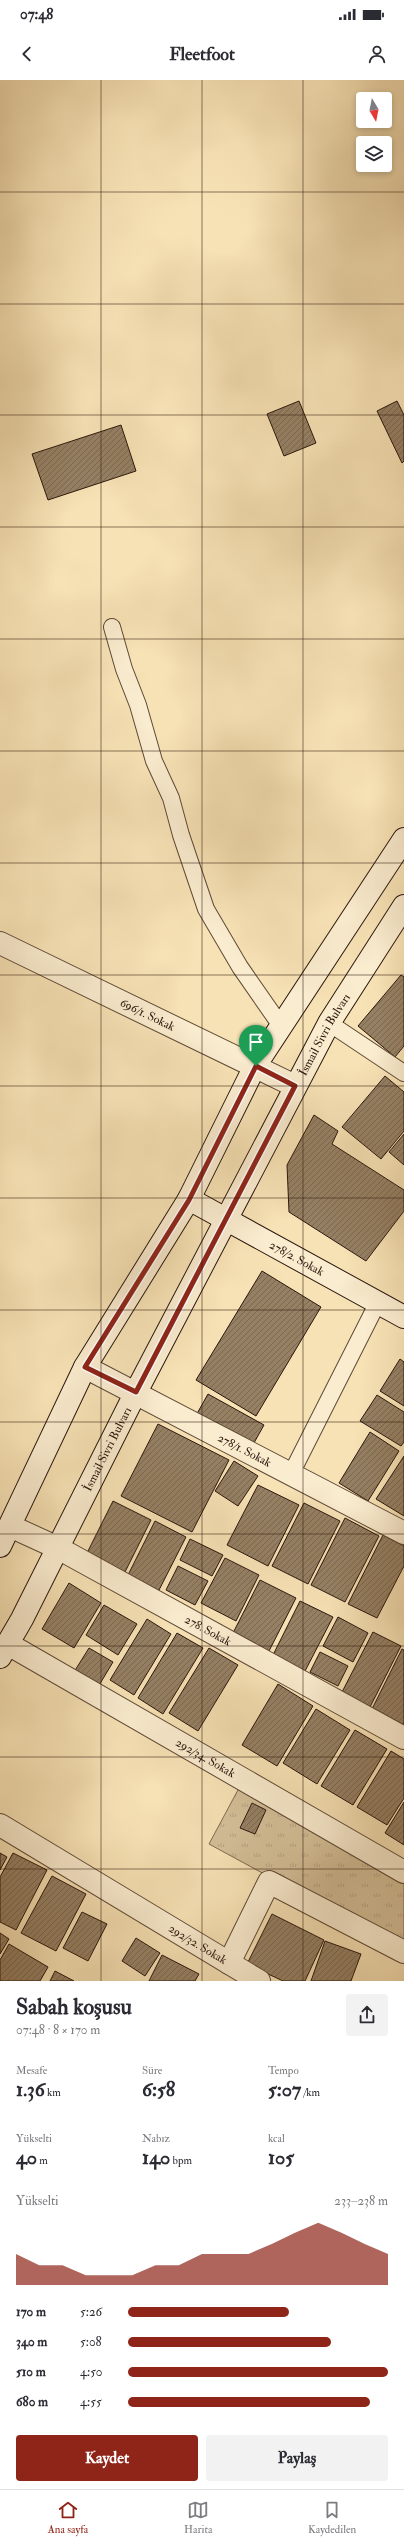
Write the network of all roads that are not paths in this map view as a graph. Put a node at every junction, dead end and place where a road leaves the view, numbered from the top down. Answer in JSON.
{"nodes":[{"id":1,"x":112,"y":627,"type":"dead end"},
{"id":2,"x":404,"y":839,"type":"edge"},
{"id":3,"x":404,"y":906,"type":"edge"},
{"id":4,"x":0,"y":943,"type":"edge"},
{"id":5,"x":329,"y":1023,"type":"junction"},
{"id":6,"x":281,"y":1026,"type":"junction"},
{"id":7,"x":256,"y":1066,"type":"junction"},
{"id":8,"x":404,"y":1074,"type":"edge"},
{"id":9,"x":295,"y":1086,"type":"junction"},
{"id":10,"x":189,"y":1200,"type":"junction"},
{"id":11,"x":227,"y":1221,"type":"junction"},
{"id":12,"x":378,"y":1302,"type":"junction"},
{"id":13,"x":404,"y":1317,"type":"edge"},
{"id":14,"x":85,"y":1367,"type":"junction"},
{"id":15,"x":136,"y":1392,"type":"junction"},
{"id":16,"x":291,"y":1474,"type":"junction"},
{"id":17,"x":10,"y":1526,"type":"junction"},
{"id":18,"x":404,"y":1533,"type":"edge"},
{"id":19,"x":0,"y":1546,"type":"edge"},
{"id":20,"x":58,"y":1548,"type":"junction"},
{"id":21,"x":4,"y":1651,"type":"edge"},
{"id":22,"x":404,"y":1738,"type":"edge"},
{"id":23,"x":0,"y":1825,"type":"edge"},
{"id":24,"x":404,"y":1872,"type":"edge"},
{"id":25,"x":404,"y":1952,"type":"edge"},
{"id":26,"x":230,"y":1963,"type":"junction"},
{"id":27,"x":259,"y":1981,"type":"edge"}],
"edges":[{"from":1,"to":6,"type":"lane"},
{"from":2,"to":6,"type":"street"},
{"from":3,"to":5,"type":"street","name":"İsmail Sivri Bulvarı"},
{"from":4,"to":7,"type":"street","name":"696/1. Sokak"},
{"from":5,"to":8,"type":"lane"},
{"from":5,"to":9,"type":"street","name":"İsmail Sivri Bulvarı"},
{"from":6,"to":7,"type":"street"},
{"from":7,"to":9,"type":"street","name":"696/1. Sokak"},
{"from":7,"to":10,"type":"street"},
{"from":9,"to":11,"type":"street","name":"İsmail Sivri Bulvarı"},
{"from":10,"to":11,"type":"street","name":"278/2. Sokak"},
{"from":10,"to":14,"type":"street"},
{"from":11,"to":12,"type":"street","name":"278/2. Sokak"},
{"from":11,"to":15,"type":"street","name":"İsmail Sivri Bulvarı"},
{"from":12,"to":13,"type":"street","name":"278/2. Sokak"},
{"from":12,"to":16,"type":"lane"},
{"from":14,"to":15,"type":"street","name":"278/1. Sokak"},
{"from":14,"to":17,"type":"street"},
{"from":15,"to":16,"type":"street","name":"278/1. Sokak"},
{"from":15,"to":20,"type":"street","name":"İsmail Sivri Bulvarı"},
{"from":16,"to":18,"type":"street","name":"278/1. Sokak"},
{"from":17,"to":19,"type":"street"},
{"from":17,"to":20,"type":"street","name":"278. Sokak"},
{"from":20,"to":21,"type":"street","name":"İsmail Sivri Bulvarı"},
{"from":20,"to":22,"type":"street","name":"278. Sokak"},
{"from":21,"to":24,"type":"street","name":"292/34. Sokak"},
{"from":23,"to":26,"type":"street","name":"292/32. Sokak"},
{"from":25,"to":26,"type":"street","name":"292/32. Sokak"},
{"from":26,"to":27,"type":"street"}]}
